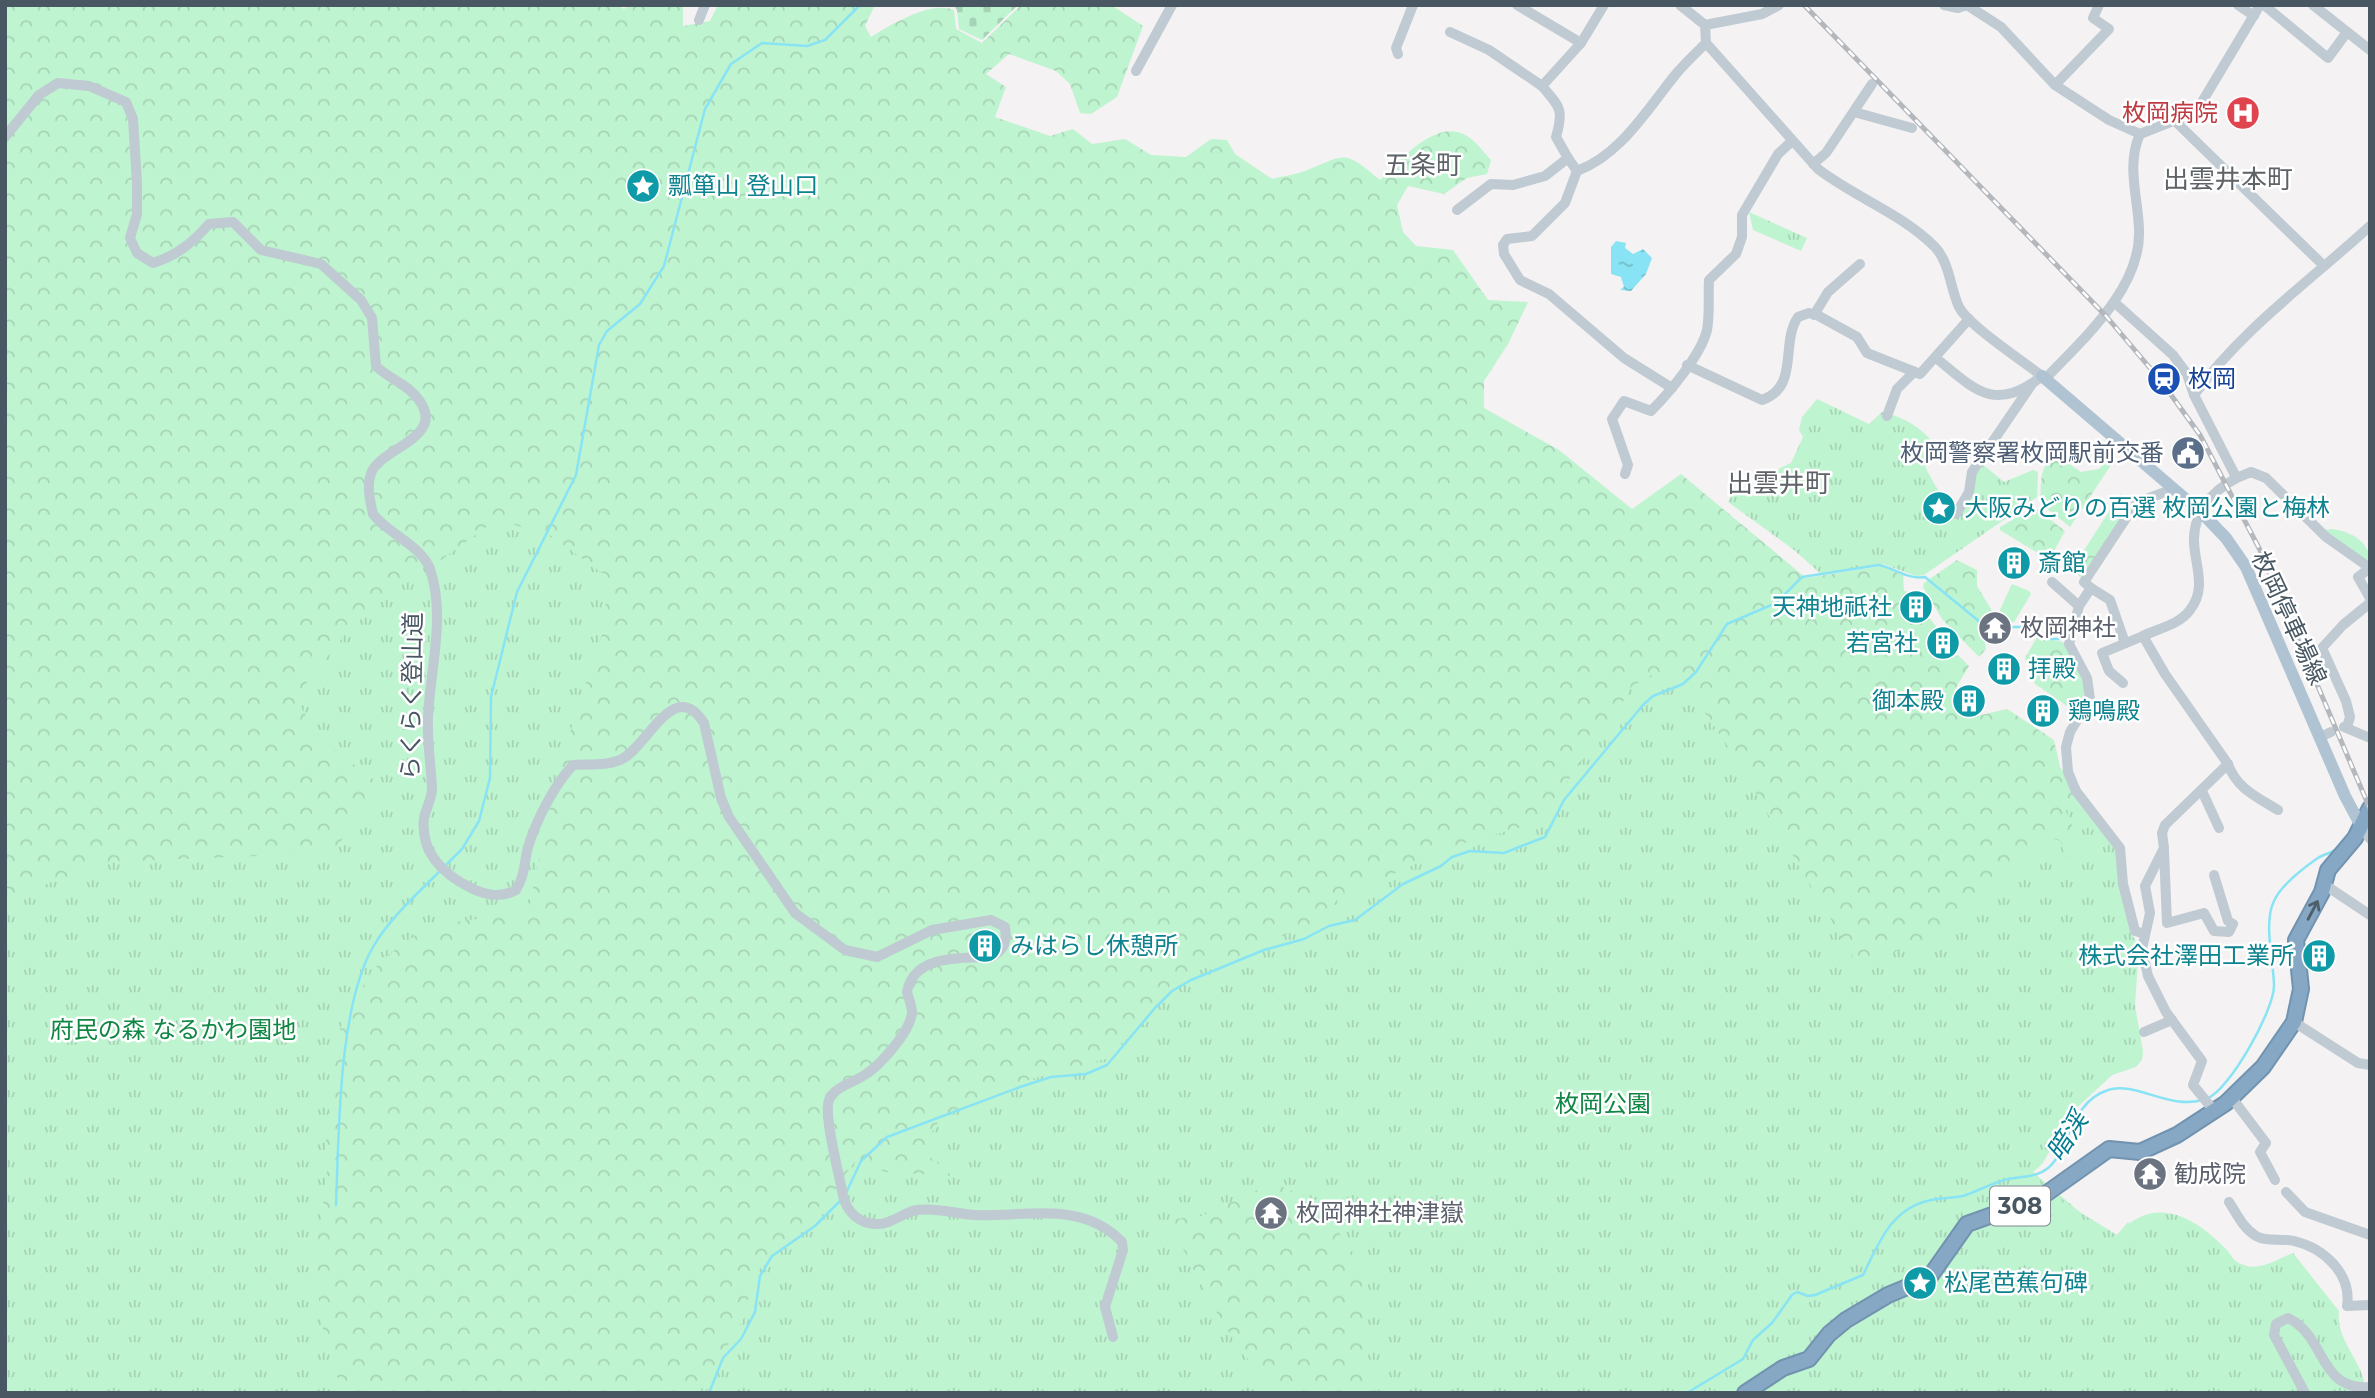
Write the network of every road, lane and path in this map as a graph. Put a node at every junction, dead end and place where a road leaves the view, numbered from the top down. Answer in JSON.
{"nodes":[{"id":1,"x":705,"y":5,"type":"edge"},
{"id":2,"x":1413,"y":5,"type":"edge"},
{"id":3,"x":1517,"y":5,"type":"edge"},
{"id":4,"x":1604,"y":5,"type":"edge"},
{"id":5,"x":1679,"y":5,"type":"edge"},
{"id":6,"x":1779,"y":5,"type":"edge"},
{"id":7,"x":1944,"y":5,"type":"edge"},
{"id":8,"x":1967,"y":5,"type":"edge"},
{"id":9,"x":2099,"y":5,"type":"edge"},
{"id":10,"x":2238,"y":5,"type":"edge"},
{"id":11,"x":2262,"y":5,"type":"edge"},
{"id":12,"x":2313,"y":5,"type":"edge"},
{"id":13,"x":1167,"y":8,"type":"edge"},
{"id":14,"x":2254,"y":16,"type":"junction"},
{"id":15,"x":699,"y":20,"type":"dead end"},
{"id":16,"x":1705,"y":25,"type":"junction"},
{"id":17,"x":1450,"y":32,"type":"dead end"},
{"id":18,"x":2347,"y":32,"type":"junction"},
{"id":19,"x":1581,"y":43,"type":"junction"},
{"id":20,"x":1706,"y":43,"type":"junction"},
{"id":21,"x":2370,"y":50,"type":"edge"},
{"id":22,"x":1398,"y":54,"type":"dead end"},
{"id":23,"x":1136,"y":71,"type":"dead end"},
{"id":24,"x":1872,"y":84,"type":"dead end"},
{"id":25,"x":2056,"y":85,"type":"junction"},
{"id":26,"x":1542,"y":86,"type":"junction"},
{"id":27,"x":1854,"y":112,"type":"junction"},
{"id":28,"x":2175,"y":121,"type":"junction"},
{"id":29,"x":1912,"y":128,"type":"dead end"},
{"id":30,"x":2140,"y":134,"type":"junction"},
{"id":31,"x":5,"y":136,"type":"edge"},
{"id":32,"x":1792,"y":141,"type":"junction"},
{"id":33,"x":1568,"y":158,"type":"junction"},
{"id":34,"x":1813,"y":164,"type":"junction"},
{"id":35,"x":1577,"y":171,"type":"junction"},
{"id":36,"x":1457,"y":210,"type":"dead end"},
{"id":37,"x":2370,"y":226,"type":"edge"},
{"id":38,"x":2370,"y":235,"type":"edge"},
{"id":39,"x":2358,"y":237,"type":"junction"},
{"id":40,"x":1860,"y":264,"type":"dead end"},
{"id":41,"x":2322,"y":264,"type":"junction"},
{"id":42,"x":2114,"y":302,"type":"junction"},
{"id":43,"x":1814,"y":315,"type":"junction"},
{"id":44,"x":1969,"y":319,"type":"junction"},
{"id":45,"x":1936,"y":358,"type":"junction"},
{"id":46,"x":1687,"y":365,"type":"junction"},
{"id":47,"x":1914,"y":372,"type":"junction"},
{"id":48,"x":2040,"y":380,"type":"junction"},
{"id":49,"x":1672,"y":388,"type":"junction"},
{"id":50,"x":2194,"y":395,"type":"junction"},
{"id":51,"x":1887,"y":416,"type":"dead end"},
{"id":52,"x":1625,"y":474,"type":"dead end"},
{"id":53,"x":2236,"y":478,"type":"junction"},
{"id":54,"x":2173,"y":489,"type":"junction"},
{"id":55,"x":2202,"y":513,"type":"junction"},
{"id":56,"x":1956,"y":514,"type":"dead end"},
{"id":57,"x":2370,"y":568,"type":"edge"},
{"id":58,"x":2052,"y":582,"type":"dead end"},
{"id":59,"x":2091,"y":587,"type":"junction"},
{"id":60,"x":2370,"y":600,"type":"edge"},
{"id":61,"x":2079,"y":606,"type":"junction"},
{"id":62,"x":2143,"y":636,"type":"junction"},
{"id":63,"x":2125,"y":643,"type":"junction"},
{"id":64,"x":2123,"y":683,"type":"dead end"},
{"id":65,"x":2370,"y":738,"type":"edge"},
{"id":66,"x":2228,"y":764,"type":"junction"},
{"id":67,"x":2202,"y":791,"type":"junction"},
{"id":68,"x":2370,"y":808,"type":"edge"},
{"id":69,"x":2278,"y":810,"type":"dead end"},
{"id":70,"x":2361,"y":826,"type":"junction"},
{"id":71,"x":2219,"y":828,"type":"dead end"},
{"id":72,"x":2370,"y":839,"type":"edge"},
{"id":73,"x":2164,"y":848,"type":"junction"},
{"id":74,"x":2214,"y":875,"type":"dead end"},
{"id":75,"x":2325,"y":885,"type":"junction"},
{"id":76,"x":2370,"y":915,"type":"edge"},
{"id":77,"x":2145,"y":934,"type":"junction"},
{"id":78,"x":2172,"y":1020,"type":"junction"},
{"id":79,"x":2294,"y":1022,"type":"junction"},
{"id":80,"x":2144,"y":1032,"type":"dead end"},
{"id":81,"x":2370,"y":1065,"type":"edge"},
{"id":82,"x":2232,"y":1098,"type":"junction"},
{"id":83,"x":2209,"y":1103,"type":"junction"},
{"id":84,"x":2275,"y":1180,"type":"dead end"},
{"id":85,"x":2286,"y":1192,"type":"dead end"},
{"id":86,"x":2229,"y":1202,"type":"dead end"},
{"id":87,"x":2370,"y":1235,"type":"edge"},
{"id":88,"x":2370,"y":1305,"type":"edge"},
{"id":89,"x":1113,"y":1337,"type":"dead end"},
{"id":90,"x":2370,"y":1387,"type":"edge"},
{"id":91,"x":1745,"y":1393,"type":"edge"},
{"id":92,"x":2305,"y":1393,"type":"edge"}],
"edges":[{"from":1,"to":15,"type":"street"},
{"from":2,"to":22,"type":"street"},
{"from":3,"to":19,"type":"street"},
{"from":4,"to":19,"type":"street"},
{"from":5,"to":16,"type":"street"},
{"from":6,"to":16,"type":"street"},
{"from":7,"to":8,"type":"street"},
{"from":8,"to":25,"type":"street"},
{"from":9,"to":25,"type":"street"},
{"from":10,"to":14,"type":"street"},
{"from":11,"to":14,"type":"street"},
{"from":11,"to":18,"type":"street"},
{"from":12,"to":18,"type":"street"},
{"from":13,"to":23,"type":"street"},
{"from":14,"to":28,"type":"street"},
{"from":16,"to":20,"type":"street"},
{"from":17,"to":26,"type":"street"},
{"from":18,"to":21,"type":"street"},
{"from":19,"to":26,"type":"street"},
{"from":20,"to":32,"type":"street"},
{"from":20,"to":35,"type":"street"},
{"from":24,"to":27,"type":"street"},
{"from":25,"to":30,"type":"street"},
{"from":26,"to":33,"type":"street"},
{"from":27,"to":29,"type":"street"},
{"from":27,"to":34,"type":"street"},
{"from":28,"to":30,"type":"street"},
{"from":28,"to":41,"type":"street"},
{"from":30,"to":42,"type":"street"},
{"from":31,"to":89,"type":"street","name":"らくらく登山道"},
{"from":32,"to":34,"type":"street"},
{"from":32,"to":46,"type":"street"},
{"from":33,"to":35,"type":"street"},
{"from":33,"to":36,"type":"street"},
{"from":34,"to":44,"type":"street"},
{"from":35,"to":49,"type":"street"},
{"from":37,"to":39,"type":"street"},
{"from":38,"to":39,"type":"street"},
{"from":39,"to":41,"type":"street"},
{"from":40,"to":43,"type":"street"},
{"from":41,"to":50,"type":"street"},
{"from":42,"to":48,"type":"street"},
{"from":42,"to":50,"type":"street"},
{"from":43,"to":46,"type":"street"},
{"from":43,"to":47,"type":"street"},
{"from":44,"to":45,"type":"street"},
{"from":44,"to":48,"type":"street"},
{"from":45,"to":47,"type":"street"},
{"from":45,"to":48,"type":"street"},
{"from":46,"to":49,"type":"street"},
{"from":47,"to":51,"type":"street"},
{"from":48,"to":54,"type":"main road","name":"枚岡停車場線"},
{"from":48,"to":56,"type":"street"},
{"from":49,"to":52,"type":"street"},
{"from":50,"to":53,"type":"street"},
{"from":53,"to":55,"type":"street"},
{"from":53,"to":57,"type":"street"},
{"from":54,"to":55,"type":"main road","name":"枚岡停車場線"},
{"from":54,"to":59,"type":"street"},
{"from":55,"to":62,"type":"street"},
{"from":55,"to":70,"type":"main road","name":"枚岡停車場線"},
{"from":57,"to":60,"type":"street"},
{"from":58,"to":61,"type":"street"},
{"from":59,"to":61,"type":"street"},
{"from":59,"to":63,"type":"street"},
{"from":60,"to":65,"type":"street"},
{"from":61,"to":77,"type":"street"},
{"from":62,"to":63,"type":"street"},
{"from":62,"to":66,"type":"street"},
{"from":63,"to":64,"type":"street"},
{"from":66,"to":67,"type":"street"},
{"from":66,"to":69,"type":"street"},
{"from":67,"to":71,"type":"street"},
{"from":67,"to":73,"type":"street"},
{"from":68,"to":70,"type":"highway","number":"308"},
{"from":70,"to":72,"type":"street"},
{"from":70,"to":75,"type":"highway","number":"308"},
{"from":73,"to":74,"type":"street"},
{"from":73,"to":77,"type":"street"},
{"from":75,"to":76,"type":"street"},
{"from":79,"to":75,"type":"highway","number":"308","one_way":true},
{"from":77,"to":78,"type":"street"},
{"from":78,"to":80,"type":"street"},
{"from":78,"to":83,"type":"street"},
{"from":79,"to":81,"type":"street"},
{"from":79,"to":82,"type":"highway","number":"308"},
{"from":82,"to":83,"type":"highway","number":"308"},
{"from":82,"to":84,"type":"street"},
{"from":83,"to":91,"type":"highway","number":"308"},
{"from":85,"to":87,"type":"street"},
{"from":86,"to":88,"type":"street"},
{"from":90,"to":92,"type":"street"}]}
